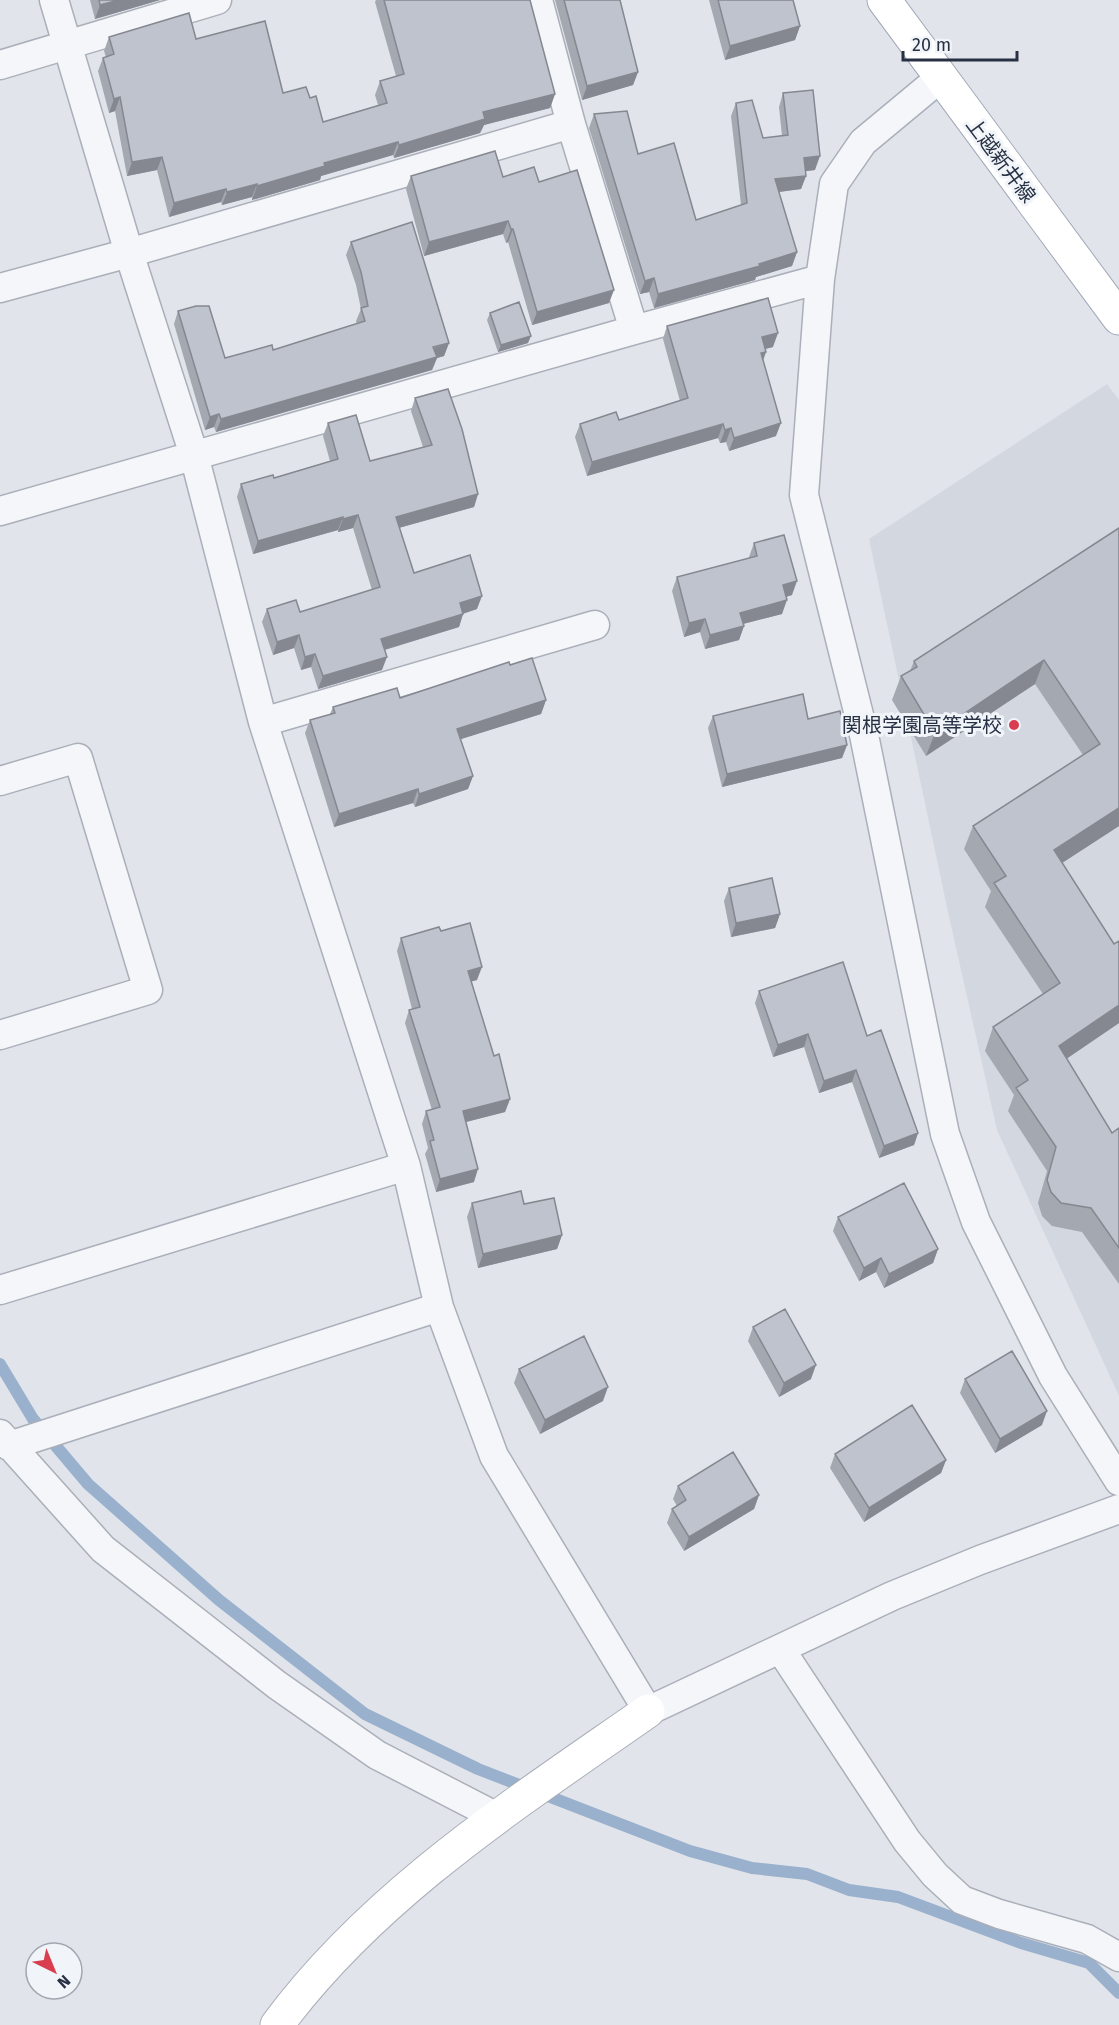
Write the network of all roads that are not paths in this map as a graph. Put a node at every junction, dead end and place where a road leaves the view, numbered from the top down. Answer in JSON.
{"nodes":[{"id":1,"x":54,"y":0,"type":"edge"},
{"id":2,"x":217,"y":0,"type":"edge"},
{"id":3,"x":538,"y":0,"type":"edge"},
{"id":4,"x":884,"y":0,"type":"edge"},
{"id":5,"x":68,"y":45,"type":"junction"},
{"id":6,"x":0,"y":65,"type":"edge"},
{"id":7,"x":940,"y":78,"type":"junction"},
{"id":8,"x":571,"y":124,"type":"junction"},
{"id":9,"x":129,"y":253,"type":"junction"},
{"id":10,"x":820,"y":279,"type":"junction"},
{"id":11,"x":0,"y":288,"type":"edge"},
{"id":12,"x":1119,"y":318,"type":"edge"},
{"id":13,"x":634,"y":330,"type":"junction"},
{"id":14,"x":194,"y":455,"type":"junction"},
{"id":15,"x":0,"y":512,"type":"edge"},
{"id":16,"x":596,"y":625,"type":"dead end"},
{"id":17,"x":263,"y":722,"type":"junction"},
{"id":18,"x":0,"y":781,"type":"edge"},
{"id":19,"x":0,"y":1035,"type":"edge"},
{"id":20,"x":406,"y":1166,"type":"junction"},
{"id":21,"x":0,"y":1290,"type":"edge"},
{"id":22,"x":438,"y":1307,"type":"junction"},
{"id":23,"x":5,"y":1440,"type":"edge"},
{"id":24,"x":1119,"y":1481,"type":"edge"},
{"id":25,"x":1119,"y":1509,"type":"edge"},
{"id":26,"x":781,"y":1650,"type":"junction"},
{"id":27,"x":648,"y":1711,"type":"junction"},
{"id":28,"x":497,"y":1817,"type":"junction"},
{"id":29,"x":1119,"y":1957,"type":"edge"},
{"id":30,"x":277,"y":2025,"type":"edge"}],
"edges":[{"from":1,"to":5,"type":"street"},
{"from":2,"to":5,"type":"street"},
{"from":3,"to":8,"type":"street"},
{"from":4,"to":7,"type":"street","name":"上越新井線"},
{"from":5,"to":6,"type":"street"},
{"from":5,"to":9,"type":"street"},
{"from":7,"to":10,"type":"street"},
{"from":7,"to":12,"type":"street","name":"上越新井線"},
{"from":8,"to":9,"type":"street"},
{"from":8,"to":13,"type":"street"},
{"from":9,"to":11,"type":"street"},
{"from":9,"to":14,"type":"street"},
{"from":10,"to":13,"type":"street"},
{"from":10,"to":24,"type":"street"},
{"from":13,"to":14,"type":"street"},
{"from":14,"to":15,"type":"street"},
{"from":14,"to":17,"type":"street"},
{"from":16,"to":17,"type":"street"},
{"from":17,"to":20,"type":"street"},
{"from":18,"to":19,"type":"street"},
{"from":20,"to":21,"type":"street"},
{"from":20,"to":22,"type":"street"},
{"from":22,"to":23,"type":"street"},
{"from":22,"to":27,"type":"street"},
{"from":23,"to":28,"type":"street"},
{"from":25,"to":26,"type":"street"},
{"from":26,"to":27,"type":"street"},
{"from":26,"to":29,"type":"street"},
{"from":27,"to":28,"type":"street"},
{"from":28,"to":30,"type":"street"}]}
